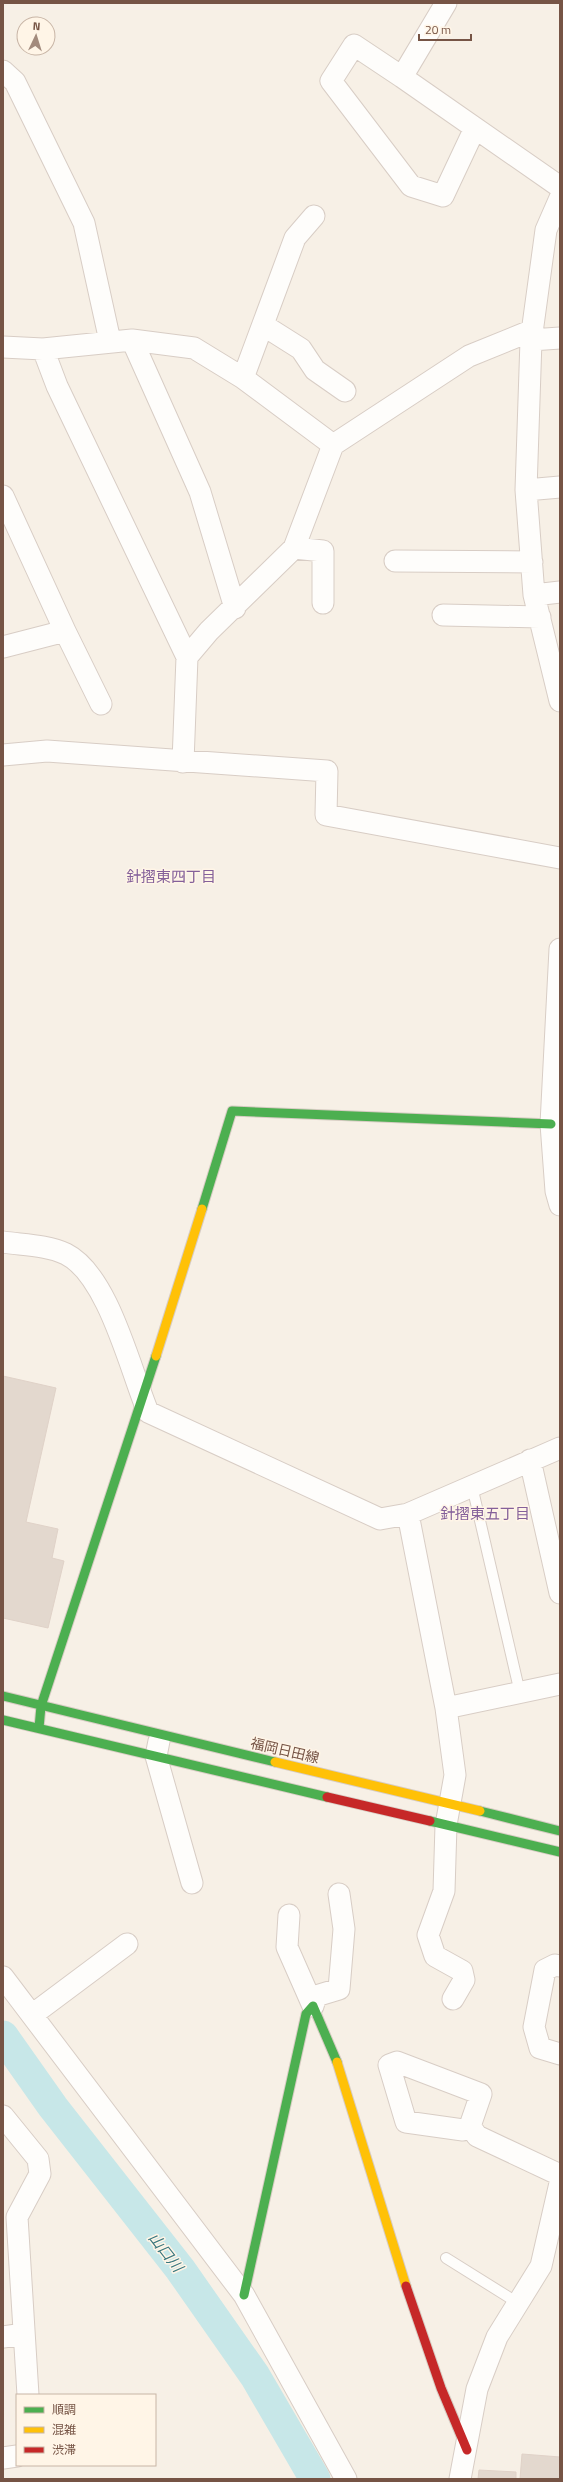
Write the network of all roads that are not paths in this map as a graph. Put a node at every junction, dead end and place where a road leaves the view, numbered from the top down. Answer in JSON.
{"nodes":[{"id":1,"x":438,"y":6,"type":"edge"},
{"id":2,"x":3,"y":71,"type":"edge"},
{"id":3,"x":402,"y":76,"type":"junction"},
{"id":4,"x":475,"y":128,"type":"junction"},
{"id":5,"x":560,"y":187,"type":"edge"},
{"id":6,"x":560,"y":198,"type":"edge"},
{"id":7,"x":314,"y":216,"type":"dead end"},
{"id":8,"x":263,"y":325,"type":"junction"},
{"id":9,"x":532,"y":335,"type":"junction"},
{"id":10,"x":560,"y":338,"type":"edge"},
{"id":11,"x":132,"y":340,"type":"junction"},
{"id":12,"x":110,"y":341,"type":"junction"},
{"id":13,"x":3,"y":347,"type":"edge"},
{"id":14,"x":43,"y":349,"type":"junction"},
{"id":15,"x":243,"y":378,"type":"junction"},
{"id":16,"x":345,"y":391,"type":"dead end"},
{"id":17,"x":333,"y":445,"type":"junction"},
{"id":18,"x":560,"y":487,"type":"edge"},
{"id":19,"x":526,"y":490,"type":"junction"},
{"id":20,"x":3,"y":496,"type":"edge"},
{"id":21,"x":294,"y":548,"type":"junction"},
{"id":22,"x":395,"y":561,"type":"dead end"},
{"id":23,"x":532,"y":562,"type":"junction"},
{"id":24,"x":560,"y":592,"type":"edge"},
{"id":25,"x":534,"y":595,"type":"junction"},
{"id":26,"x":323,"y":603,"type":"dead end"},
{"id":27,"x":235,"y":608,"type":"junction"},
{"id":28,"x":444,"y":615,"type":"dead end"},
{"id":29,"x":540,"y":617,"type":"junction"},
{"id":30,"x":65,"y":631,"type":"junction"},
{"id":31,"x":3,"y":647,"type":"edge"},
{"id":32,"x":187,"y":658,"type":"junction"},
{"id":33,"x":560,"y":701,"type":"edge"},
{"id":34,"x":101,"y":704,"type":"dead end"},
{"id":35,"x":3,"y":755,"type":"edge"},
{"id":36,"x":183,"y":762,"type":"junction"},
{"id":37,"x":560,"y":858,"type":"edge"},
{"id":38,"x":560,"y":949,"type":"edge"},
{"id":39,"x":551,"y":1124,"type":"junction"},
{"id":40,"x":560,"y":1205,"type":"edge"},
{"id":41,"x":3,"y":1242,"type":"edge"},
{"id":42,"x":142,"y":1397,"type":"junction"},
{"id":43,"x":560,"y":1448,"type":"edge"},
{"id":44,"x":530,"y":1460,"type":"junction"},
{"id":45,"x":472,"y":1486,"type":"junction"},
{"id":46,"x":408,"y":1514,"type":"junction"},
{"id":47,"x":560,"y":1593,"type":"edge"},
{"id":48,"x":560,"y":1684,"type":"edge"},
{"id":49,"x":520,"y":1693,"type":"junction"},
{"id":50,"x":3,"y":1696,"type":"edge"},
{"id":51,"x":41,"y":1706,"type":"junction"},
{"id":52,"x":446,"y":1708,"type":"junction"},
{"id":53,"x":3,"y":1720,"type":"edge"},
{"id":54,"x":38,"y":1728,"type":"junction"},
{"id":55,"x":160,"y":1735,"type":"junction"},
{"id":56,"x":156,"y":1756,"type":"junction"},
{"id":57,"x":451,"y":1803,"type":"junction"},
{"id":58,"x":446,"y":1825,"type":"junction"},
{"id":59,"x":560,"y":1831,"type":"edge"},
{"id":60,"x":560,"y":1852,"type":"edge"},
{"id":61,"x":192,"y":1883,"type":"dead end"},
{"id":62,"x":339,"y":1894,"type":"dead end"},
{"id":63,"x":289,"y":1915,"type":"dead end"},
{"id":64,"x":127,"y":1944,"type":"dead end"},
{"id":65,"x":560,"y":1966,"type":"edge"},
{"id":66,"x":3,"y":1977,"type":"edge"},
{"id":67,"x":453,"y":1998,"type":"dead end"},
{"id":68,"x":313,"y":2006,"type":"junction"},
{"id":69,"x":32,"y":2015,"type":"junction"},
{"id":70,"x":560,"y":2054,"type":"edge"},
{"id":71,"x":3,"y":2116,"type":"edge"},
{"id":72,"x":470,"y":2126,"type":"dead end"},
{"id":73,"x":560,"y":2175,"type":"edge"},
{"id":74,"x":560,"y":2184,"type":"edge"},
{"id":75,"x":10,"y":2217,"type":"edge"},
{"id":76,"x":446,"y":2258,"type":"dead end"},
{"id":77,"x":244,"y":2295,"type":"junction"},
{"id":78,"x":518,"y":2303,"type":"junction"},
{"id":79,"x":24,"y":2334,"type":"junction"},
{"id":80,"x":3,"y":2337,"type":"edge"},
{"id":81,"x":28,"y":2394,"type":"edge"},
{"id":82,"x":467,"y":2450,"type":"junction"},
{"id":83,"x":16,"y":2456,"type":"edge"},
{"id":84,"x":3,"y":2458,"type":"edge"},
{"id":85,"x":346,"y":2479,"type":"edge"},
{"id":86,"x":460,"y":2479,"type":"edge"}],
"edges":[{"from":1,"to":3,"type":"street"},
{"from":2,"to":12,"type":"street"},
{"from":3,"to":4,"type":"street"},
{"from":3,"to":4,"type":"street"},
{"from":4,"to":5,"type":"street"},
{"from":6,"to":9,"type":"street"},
{"from":7,"to":8,"type":"street"},
{"from":8,"to":15,"type":"street"},
{"from":8,"to":16,"type":"street"},
{"from":9,"to":10,"type":"street"},
{"from":9,"to":17,"type":"street"},
{"from":9,"to":19,"type":"street"},
{"from":11,"to":12,"type":"street"},
{"from":11,"to":15,"type":"street"},
{"from":11,"to":27,"type":"street"},
{"from":12,"to":14,"type":"street"},
{"from":13,"to":14,"type":"street"},
{"from":14,"to":32,"type":"street"},
{"from":15,"to":17,"type":"street"},
{"from":17,"to":21,"type":"street"},
{"from":18,"to":19,"type":"street"},
{"from":19,"to":23,"type":"street"},
{"from":20,"to":30,"type":"street"},
{"from":21,"to":26,"type":"street"},
{"from":21,"to":27,"type":"street"},
{"from":22,"to":23,"type":"street"},
{"from":23,"to":25,"type":"street"},
{"from":24,"to":25,"type":"street"},
{"from":25,"to":29,"type":"street"},
{"from":27,"to":32,"type":"street"},
{"from":28,"to":29,"type":"street"},
{"from":29,"to":33,"type":"street"},
{"from":30,"to":31,"type":"street"},
{"from":30,"to":34,"type":"street"},
{"from":32,"to":36,"type":"street"},
{"from":35,"to":36,"type":"street"},
{"from":36,"to":37,"type":"street"},
{"from":38,"to":39,"type":"street"},
{"from":39,"to":40,"type":"street"},
{"from":39,"to":42,"type":"street"},
{"from":41,"to":42,"type":"street"},
{"from":42,"to":46,"type":"street"},
{"from":42,"to":51,"type":"street"},
{"from":43,"to":44,"type":"street"},
{"from":44,"to":45,"type":"street"},
{"from":44,"to":47,"type":"street"},
{"from":45,"to":46,"type":"street"},
{"from":45,"to":49,"type":"lane"},
{"from":46,"to":52,"type":"street"},
{"from":48,"to":49,"type":"street"},
{"from":49,"to":52,"type":"street"},
{"from":50,"to":51,"type":"street","name":"福岡日田線"},
{"from":51,"to":54,"type":"street"},
{"from":51,"to":55,"type":"street","name":"福岡日田線"},
{"from":52,"to":57,"type":"street"},
{"from":53,"to":54,"type":"street"},
{"from":54,"to":56,"type":"street"},
{"from":55,"to":56,"type":"street"},
{"from":55,"to":57,"type":"street","name":"福岡日田線"},
{"from":56,"to":58,"type":"street"},
{"from":56,"to":61,"type":"street"},
{"from":57,"to":58,"type":"street"},
{"from":57,"to":59,"type":"street","name":"福岡日田線"},
{"from":58,"to":60,"type":"street"},
{"from":58,"to":67,"type":"street"},
{"from":62,"to":68,"type":"street"},
{"from":63,"to":68,"type":"street"},
{"from":64,"to":69,"type":"street"},
{"from":65,"to":70,"type":"street"},
{"from":66,"to":69,"type":"street"},
{"from":68,"to":77,"type":"street"},
{"from":68,"to":82,"type":"street"},
{"from":69,"to":77,"type":"street"},
{"from":71,"to":75,"type":"street"},
{"from":72,"to":73,"type":"street"},
{"from":74,"to":78,"type":"street"},
{"from":75,"to":79,"type":"street"},
{"from":76,"to":78,"type":"lane"},
{"from":77,"to":85,"type":"street"},
{"from":78,"to":82,"type":"street"},
{"from":79,"to":80,"type":"street"},
{"from":79,"to":81,"type":"street"},
{"from":82,"to":86,"type":"street"},
{"from":83,"to":84,"type":"street"}]}
